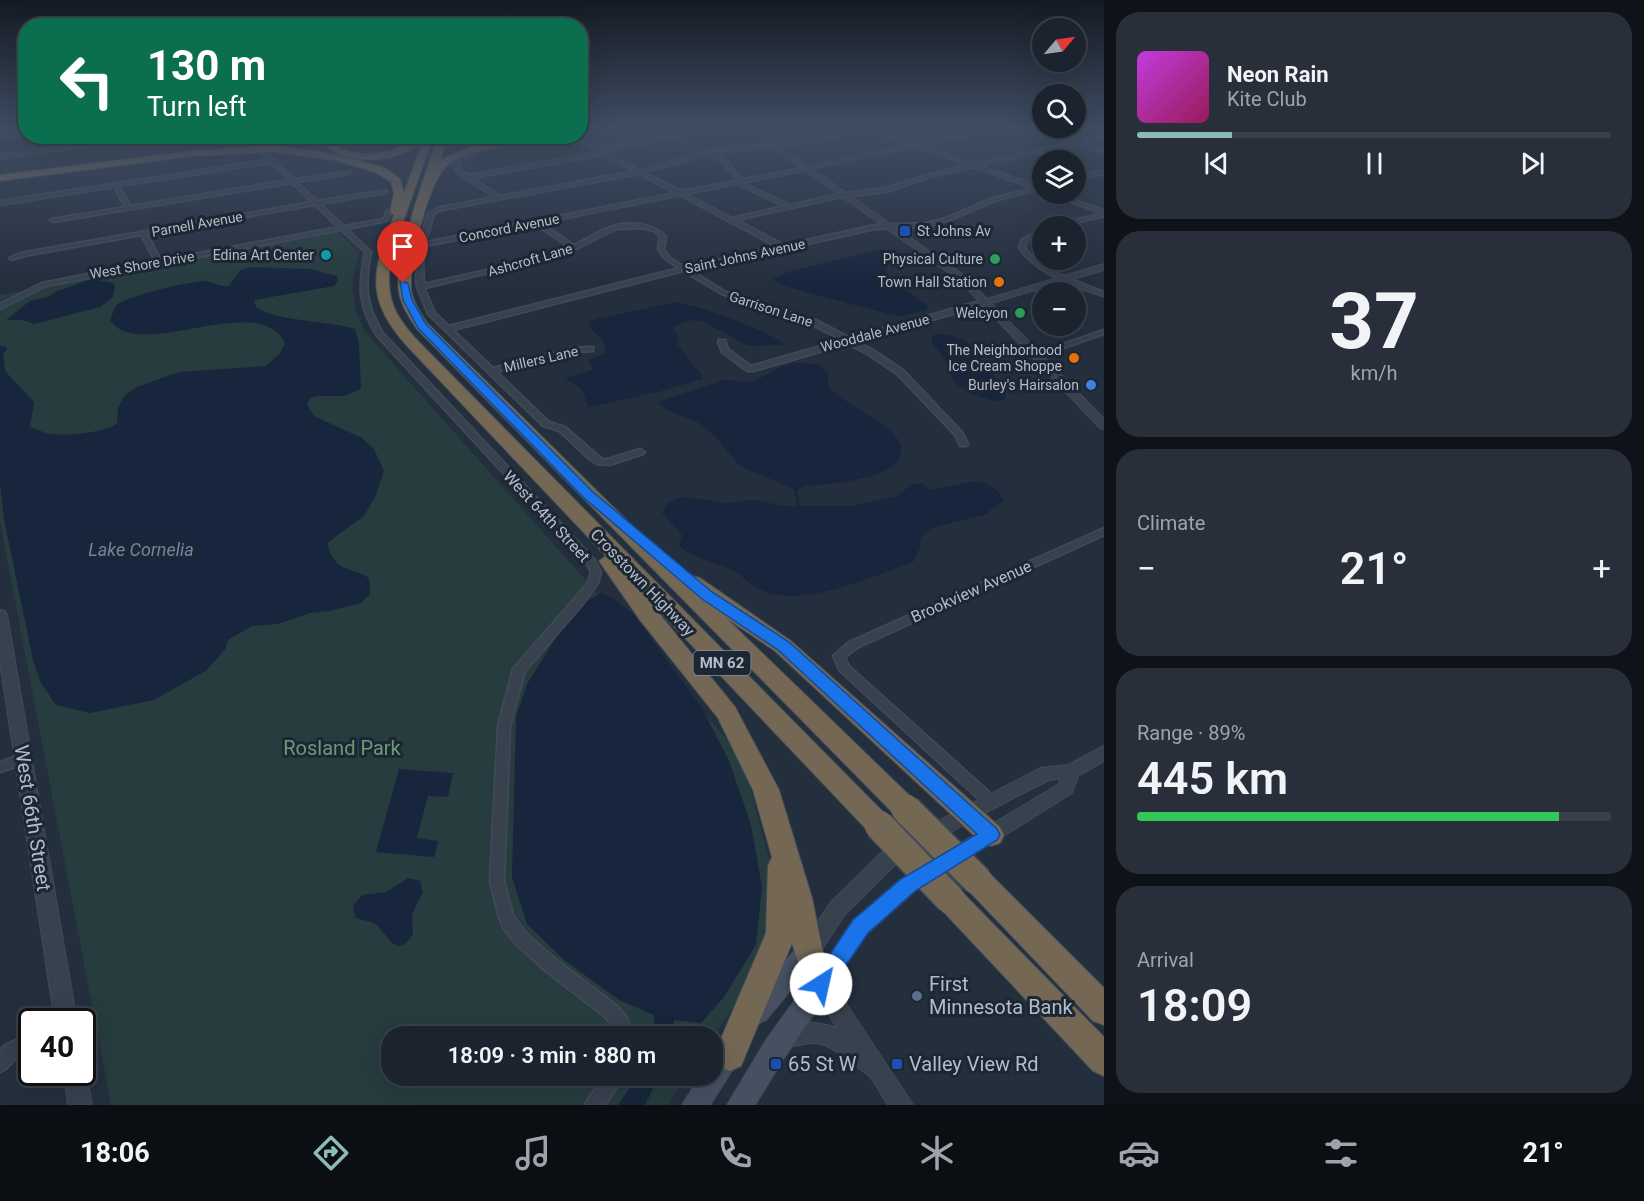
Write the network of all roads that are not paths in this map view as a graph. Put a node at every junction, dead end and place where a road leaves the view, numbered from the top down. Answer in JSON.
{"nodes":[{"id":1,"x":151,"y":180,"type":"edge"},
{"id":2,"x":302,"y":180,"type":"edge"},
{"id":3,"x":394,"y":180,"type":"edge"},
{"id":4,"x":414,"y":180,"type":"edge"},
{"id":5,"x":431,"y":180,"type":"edge"},
{"id":6,"x":472,"y":180,"type":"edge"},
{"id":7,"x":598,"y":180,"type":"edge"},
{"id":8,"x":654,"y":180,"type":"edge"},
{"id":9,"x":748,"y":180,"type":"edge"},
{"id":10,"x":823,"y":180,"type":"edge"},
{"id":11,"x":918,"y":180,"type":"edge"},
{"id":12,"x":1016,"y":180,"type":"edge"},
{"id":13,"x":293,"y":181,"type":"junction"},
{"id":14,"x":741,"y":181,"type":"junction"},
{"id":15,"x":115,"y":185,"type":"junction"},
{"id":16,"x":1032,"y":185,"type":"edge"},
{"id":17,"x":1032,"y":190,"type":"edge"},
{"id":18,"x":384,"y":191,"type":"dead end"},
{"id":19,"x":680,"y":193,"type":"junction"},
{"id":20,"x":846,"y":196,"type":"junction"},
{"id":21,"x":499,"y":198,"type":"junction"},
{"id":22,"x":0,"y":203,"type":"edge"},
{"id":23,"x":316,"y":203,"type":"junction"},
{"id":24,"x":1079,"y":204,"type":"edge"},
{"id":25,"x":790,"y":207,"type":"junction"},
{"id":26,"x":129,"y":208,"type":"junction"},
{"id":27,"x":389,"y":211,"type":"dead end"},
{"id":28,"x":1104,"y":213,"type":"edge"},
{"id":29,"x":1086,"y":218,"type":"edge"},
{"id":30,"x":53,"y":220,"type":"dead end"},
{"id":31,"x":731,"y":220,"type":"junction"},
{"id":32,"x":536,"y":222,"type":"junction"},
{"id":33,"x":342,"y":227,"type":"junction"},
{"id":34,"x":891,"y":227,"type":"junction"},
{"id":35,"x":143,"y":233,"type":"junction"},
{"id":36,"x":1032,"y":235,"type":"edge"},
{"id":37,"x":422,"y":245,"type":"junction"},
{"id":38,"x":390,"y":246,"type":"junction"},
{"id":39,"x":574,"y":248,"type":"junction"},
{"id":40,"x":785,"y":248,"type":"junction"},
{"id":41,"x":12,"y":258,"type":"dead end"},
{"id":42,"x":1032,"y":261,"type":"edge"},
{"id":43,"x":159,"y":262,"type":"junction"},
{"id":44,"x":1104,"y":267,"type":"edge"},
{"id":45,"x":684,"y":269,"type":"junction"},
{"id":46,"x":1048,"y":270,"type":"edge"},
{"id":47,"x":1066,"y":278,"type":"junction"},
{"id":48,"x":420,"y":287,"type":"junction"},
{"id":49,"x":1104,"y":294,"type":"edge"},
{"id":50,"x":986,"y":302,"type":"junction"},
{"id":51,"x":0,"y":307,"type":"edge"},
{"id":52,"x":447,"y":329,"type":"junction"},
{"id":53,"x":1104,"y":332,"type":"edge"},
{"id":54,"x":849,"y":340,"type":"junction"},
{"id":55,"x":722,"y":342,"type":"dead end"},
{"id":56,"x":590,"y":349,"type":"dead end"},
{"id":57,"x":1035,"y":355,"type":"junction"},
{"id":58,"x":491,"y":370,"type":"junction"},
{"id":59,"x":1104,"y":426,"type":"edge"},
{"id":60,"x":963,"y":444,"type":"dead end"},
{"id":61,"x":640,"y":452,"type":"dead end"},
{"id":62,"x":589,"y":495,"type":"junction"},
{"id":63,"x":565,"y":501,"type":"junction"},
{"id":64,"x":1104,"y":531,"type":"edge"},
{"id":65,"x":0,"y":615,"type":"edge"},
{"id":66,"x":1104,"y":753,"type":"edge"},
{"id":67,"x":23,"y":759,"type":"junction"},
{"id":68,"x":0,"y":767,"type":"edge"},
{"id":69,"x":1071,"y":772,"type":"junction"},
{"id":70,"x":991,"y":802,"type":"junction"},
{"id":71,"x":967,"y":814,"type":"junction"},
{"id":72,"x":991,"y":835,"type":"junction"},
{"id":73,"x":782,"y":842,"type":"junction"},
{"id":74,"x":1015,"y":919,"type":"junction"},
{"id":75,"x":808,"y":952,"type":"junction"},
{"id":76,"x":821,"y":984,"type":"junction"},
{"id":77,"x":1104,"y":1000,"type":"edge"},
{"id":78,"x":64,"y":1008,"type":"edge"},
{"id":79,"x":1104,"y":1010,"type":"edge"},
{"id":80,"x":623,"y":1026,"type":"edge"},
{"id":81,"x":783,"y":1037,"type":"junction"},
{"id":82,"x":18,"y":1047,"type":"edge"},
{"id":83,"x":730,"y":1055,"type":"junction"},
{"id":84,"x":1104,"y":1060,"type":"edge"},
{"id":85,"x":0,"y":1063,"type":"edge"},
{"id":86,"x":879,"y":1072,"type":"junction"},
{"id":87,"x":77,"y":1086,"type":"edge"},
{"id":88,"x":608,"y":1086,"type":"edge"},
{"id":89,"x":80,"y":1105,"type":"edge"},
{"id":90,"x":594,"y":1105,"type":"edge"},
{"id":91,"x":694,"y":1105,"type":"edge"},
{"id":92,"x":740,"y":1105,"type":"edge"},
{"id":93,"x":901,"y":1105,"type":"edge"}],
"edges":[{"from":1,"to":15,"type":"street"},
{"from":2,"to":13,"type":"street"},
{"from":3,"to":38,"type":"highway"},
{"from":4,"to":38,"type":"highway","name":"Crosstown Highway","number":"MN 62"},
{"from":5,"to":62,"type":"highway","name":"Crosstown Highway","number":"MN 62"},
{"from":6,"to":21,"type":"street"},
{"from":7,"to":21,"type":"street"},
{"from":8,"to":19,"type":"street"},
{"from":9,"to":14,"type":"street","name":"Concord Avenue"},
{"from":10,"to":20,"type":"street"},
{"from":11,"to":20,"type":"street"},
{"from":12,"to":16,"type":"street"},
{"from":13,"to":23,"type":"street","name":"West 64th Street"},
{"from":13,"to":26,"type":"street"},
{"from":14,"to":19,"type":"street","name":"Concord Avenue"},
{"from":14,"to":25,"type":"street"},
{"from":15,"to":22,"type":"street"},
{"from":15,"to":26,"type":"street"},
{"from":17,"to":34,"type":"street","name":"Saint Johns Avenue"},
{"from":18,"to":23,"type":"street","name":"Parnell Avenue"},
{"from":19,"to":31,"type":"street"},
{"from":19,"to":32,"type":"street","name":"Concord Avenue"},
{"from":20,"to":25,"type":"street"},
{"from":20,"to":34,"type":"street"},
{"from":21,"to":37,"type":"street"},
{"from":23,"to":33,"type":"street","name":"West 64th Street"},
{"from":23,"to":35,"type":"street","name":"Parnell Avenue"},
{"from":24,"to":28,"type":"street"},
{"from":25,"to":31,"type":"street"},
{"from":26,"to":30,"type":"street"},
{"from":27,"to":33,"type":"street","name":"West Shore Drive"},
{"from":28,"to":29,"type":"street"},
{"from":31,"to":40,"type":"street"},
{"from":32,"to":37,"type":"street","name":"Concord Avenue"},
{"from":32,"to":39,"type":"street"},
{"from":33,"to":43,"type":"street","name":"West Shore Drive"},
{"from":33,"to":80,"type":"street","name":"West 64th Street"},
{"from":34,"to":40,"type":"street","name":"Saint Johns Avenue"},
{"from":34,"to":50,"type":"street"},
{"from":35,"to":41,"type":"street","name":"Parnell Avenue"},
{"from":35,"to":43,"type":"street"},
{"from":36,"to":42,"type":"street"},
{"from":37,"to":48,"type":"street"},
{"from":38,"to":63,"type":"highway","name":"Crosstown Highway","number":"MN 62"},
{"from":39,"to":45,"type":"street","name":"Ashcroft Lane"},
{"from":39,"to":48,"type":"street","name":"Ashcroft Lane"},
{"from":40,"to":45,"type":"street","name":"Saint Johns Avenue"},
{"from":43,"to":51,"type":"street","name":"West Shore Drive"},
{"from":44,"to":47,"type":"street","name":"Wooddale Avenue"},
{"from":45,"to":52,"type":"street","name":"Saint Johns Avenue"},
{"from":45,"to":54,"type":"street","name":"Garrison Lane"},
{"from":46,"to":47,"type":"street"},
{"from":47,"to":49,"type":"street"},
{"from":47,"to":50,"type":"street","name":"Wooddale Avenue"},
{"from":48,"to":52,"type":"street"},
{"from":50,"to":54,"type":"street","name":"Wooddale Avenue"},
{"from":50,"to":57,"type":"street"},
{"from":52,"to":58,"type":"street"},
{"from":53,"to":57,"type":"street"},
{"from":54,"to":55,"type":"street","name":"Wooddale Avenue"},
{"from":54,"to":60,"type":"street","name":"Garrison Lane"},
{"from":56,"to":58,"type":"street","name":"Millers Lane"},
{"from":57,"to":59,"type":"street"},
{"from":58,"to":61,"type":"street"},
{"from":62,"to":71,"type":"highway"},
{"from":62,"to":74,"type":"highway","name":"Crosstown Highway","number":"MN 62","bridge":true},
{"from":63,"to":73,"type":"highway"},
{"from":63,"to":84,"type":"highway","name":"Crosstown Highway","number":"MN 62","bridge":true},
{"from":64,"to":70,"type":"street","name":"Brookview Avenue"},
{"from":65,"to":67,"type":"street","name":"West 66th Street"},
{"from":66,"to":69,"type":"street"},
{"from":67,"to":68,"type":"street"},
{"from":67,"to":78,"type":"street","name":"West 66th Street"},
{"from":69,"to":70,"type":"street"},
{"from":69,"to":72,"type":"street"},
{"from":70,"to":71,"type":"street"},
{"from":71,"to":72,"type":"highway"},
{"from":71,"to":75,"type":"street"},
{"from":72,"to":76,"type":"street"},
{"from":73,"to":75,"type":"highway"},
{"from":73,"to":83,"type":"highway"},
{"from":74,"to":77,"type":"highway"},
{"from":74,"to":79,"type":"highway","name":"Crosstown Highway","number":"MN 62"},
{"from":75,"to":76,"type":"main road"},
{"from":75,"to":83,"type":"main road"},
{"from":76,"to":81,"type":"main road"},
{"from":76,"to":86,"type":"street"},
{"from":81,"to":86,"type":"street"},
{"from":81,"to":92,"type":"main road"},
{"from":82,"to":85,"type":"street"},
{"from":83,"to":91,"type":"main road"},
{"from":86,"to":93,"type":"street"},
{"from":87,"to":89,"type":"street"},
{"from":88,"to":90,"type":"street"}]}
